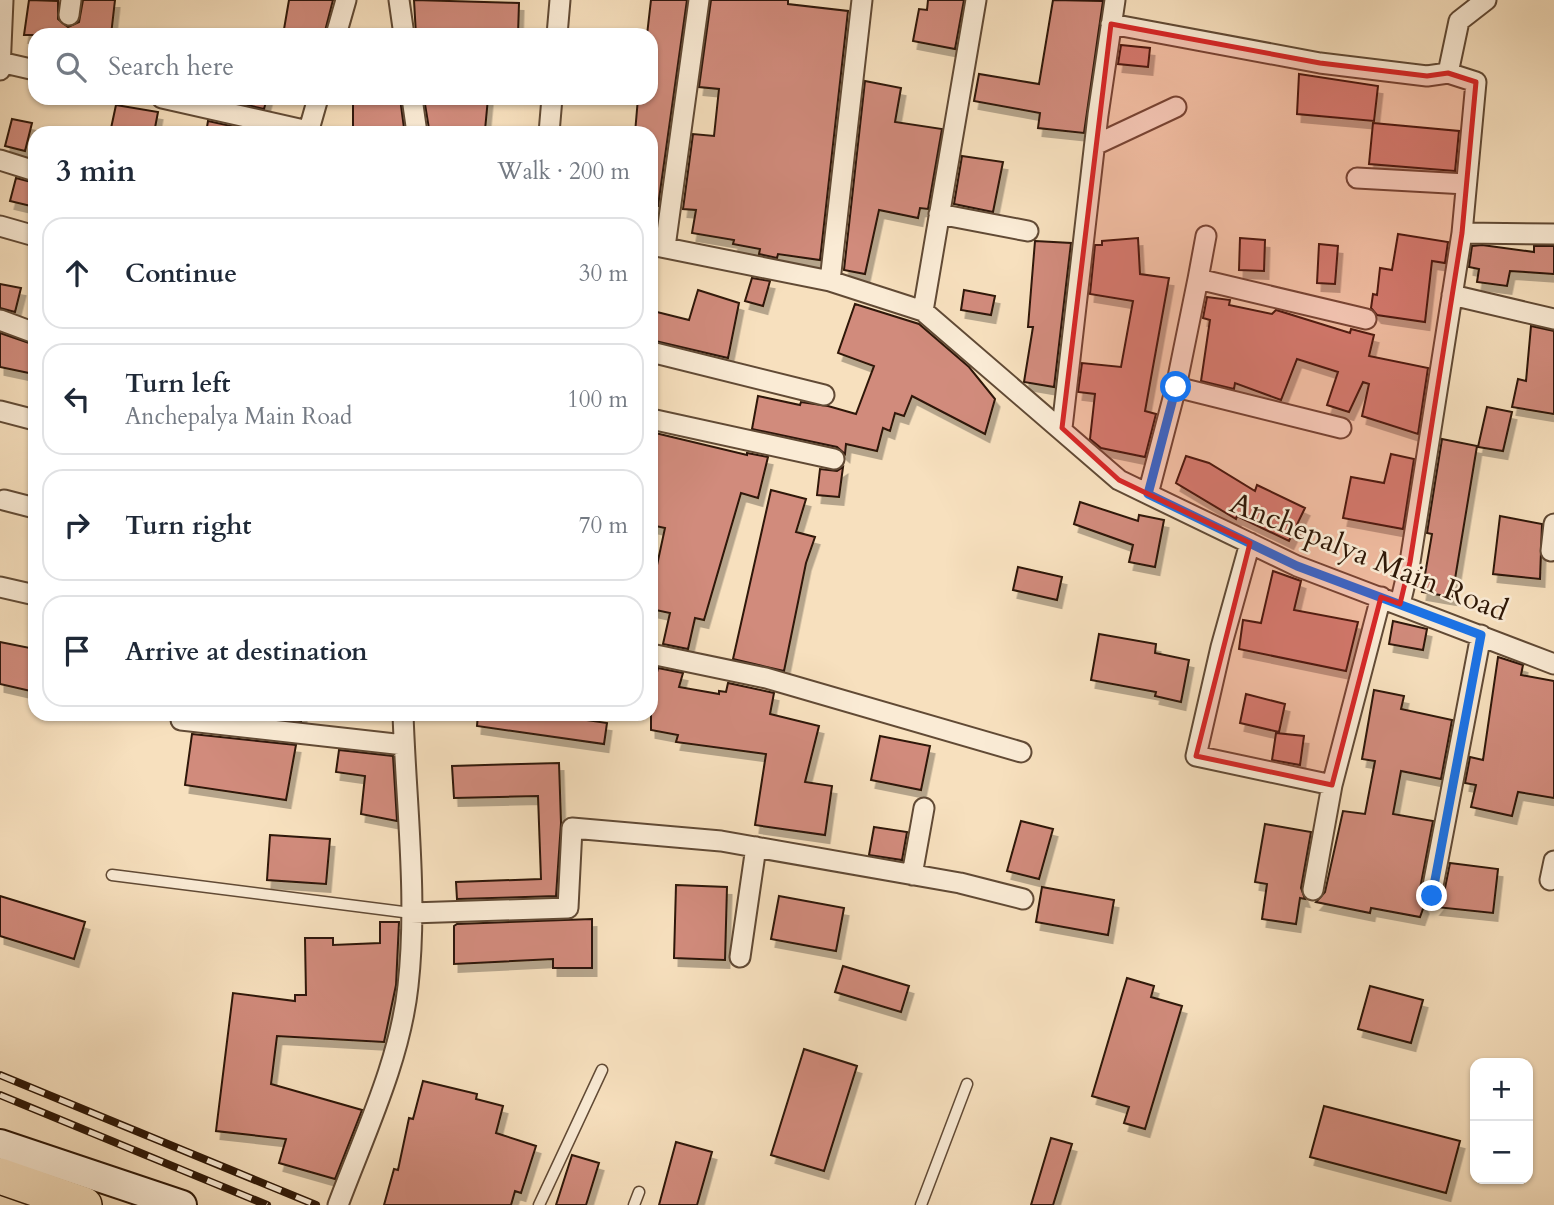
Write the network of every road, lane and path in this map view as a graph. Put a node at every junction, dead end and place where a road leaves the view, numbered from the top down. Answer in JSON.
{"nodes":[{"id":1,"x":3,"y":0,"type":"edge"},
{"id":2,"x":346,"y":0,"type":"edge"},
{"id":3,"x":399,"y":0,"type":"edge"},
{"id":4,"x":560,"y":0,"type":"edge"},
{"id":5,"x":699,"y":0,"type":"edge"},
{"id":6,"x":862,"y":0,"type":"edge"},
{"id":7,"x":976,"y":0,"type":"edge"},
{"id":8,"x":1115,"y":0,"type":"edge"},
{"id":9,"x":1486,"y":0,"type":"edge"},
{"id":10,"x":1111,"y":24,"type":"junction"},
{"id":11,"x":338,"y":28,"type":"edge"},
{"id":12,"x":403,"y":28,"type":"edge"},
{"id":13,"x":558,"y":28,"type":"edge"},
{"id":14,"x":1,"y":65,"type":"edge"},
{"id":15,"x":28,"y":69,"type":"edge"},
{"id":16,"x":1448,"y":73,"type":"junction"},
{"id":17,"x":192,"y":105,"type":"edge"},
{"id":18,"x":316,"y":105,"type":"edge"},
{"id":19,"x":413,"y":105,"type":"edge"},
{"id":20,"x":551,"y":105,"type":"edge"},
{"id":21,"x":1176,"y":107,"type":"dead end"},
{"id":22,"x":282,"y":126,"type":"edge"},
{"id":23,"x":310,"y":126,"type":"edge"},
{"id":24,"x":416,"y":126,"type":"edge"},
{"id":25,"x":550,"y":126,"type":"edge"},
{"id":26,"x":1095,"y":145,"type":"junction"},
{"id":27,"x":0,"y":160,"type":"edge"},
{"id":28,"x":28,"y":169,"type":"edge"},
{"id":29,"x":1357,"y":178,"type":"dead end"},
{"id":30,"x":1466,"y":184,"type":"junction"},
{"id":31,"x":939,"y":214,"type":"junction"},
{"id":32,"x":0,"y":226,"type":"edge"},
{"id":33,"x":1028,"y":231,"type":"dead end"},
{"id":34,"x":1462,"y":233,"type":"junction"},
{"id":35,"x":28,"y":234,"type":"edge"},
{"id":36,"x":1554,"y":234,"type":"edge"},
{"id":37,"x":1206,"y":236,"type":"dead end"},
{"id":38,"x":658,"y":246,"type":"edge"},
{"id":39,"x":1198,"y":279,"type":"junction"},
{"id":40,"x":830,"y":281,"type":"junction"},
{"id":41,"x":1452,"y":295,"type":"junction"},
{"id":42,"x":923,"y":311,"type":"junction"},
{"id":43,"x":1554,"y":318,"type":"edge"},
{"id":44,"x":1366,"y":319,"type":"dead end"},
{"id":45,"x":0,"y":320,"type":"edge"},
{"id":46,"x":28,"y":330,"type":"edge"},
{"id":47,"x":658,"y":354,"type":"edge"},
{"id":48,"x":1176,"y":387,"type":"junction"},
{"id":49,"x":824,"y":395,"type":"dead end"},
{"id":50,"x":0,"y":411,"type":"edge"},
{"id":51,"x":28,"y":418,"type":"edge"},
{"id":52,"x":658,"y":421,"type":"edge"},
{"id":53,"x":1062,"y":428,"type":"junction"},
{"id":54,"x":1341,"y":428,"type":"dead end"},
{"id":55,"x":834,"y":459,"type":"dead end"},
{"id":56,"x":1148,"y":494,"type":"junction"},
{"id":57,"x":4,"y":500,"type":"dead end"},
{"id":58,"x":28,"y":506,"type":"edge"},
{"id":59,"x":1554,"y":524,"type":"edge"},
{"id":60,"x":1250,"y":543,"type":"junction"},
{"id":61,"x":1550,"y":551,"type":"dead end"},
{"id":62,"x":0,"y":587,"type":"edge"},
{"id":63,"x":28,"y":593,"type":"edge"},
{"id":64,"x":1381,"y":597,"type":"junction"},
{"id":65,"x":1400,"y":604,"type":"junction"},
{"id":66,"x":1481,"y":635,"type":"junction"},
{"id":67,"x":658,"y":655,"type":"edge"},
{"id":68,"x":1554,"y":664,"type":"edge"},
{"id":69,"x":190,"y":721,"type":"edge"},
{"id":70,"x":403,"y":721,"type":"edge"},
{"id":71,"x":404,"y":745,"type":"junction"},
{"id":72,"x":1021,"y":752,"type":"dead end"},
{"id":73,"x":1332,"y":785,"type":"junction"},
{"id":74,"x":924,"y":808,"type":"dead end"},
{"id":75,"x":756,"y":847,"type":"junction"},
{"id":76,"x":112,"y":875,"type":"dead end"},
{"id":77,"x":912,"y":875,"type":"junction"},
{"id":78,"x":1313,"y":890,"type":"dead end"},
{"id":79,"x":1432,"y":896,"type":"dead end"},
{"id":80,"x":1023,"y":899,"type":"dead end"},
{"id":81,"x":411,"y":913,"type":"junction"},
{"id":82,"x":740,"y":957,"type":"dead end"},
{"id":83,"x":602,"y":1070,"type":"dead end"},
{"id":84,"x":967,"y":1084,"type":"dead end"},
{"id":85,"x":0,"y":1144,"type":"edge"},
{"id":86,"x":0,"y":1176,"type":"edge"},
{"id":87,"x":639,"y":1192,"type":"dead end"},
{"id":88,"x":84,"y":1205,"type":"edge"},
{"id":89,"x":182,"y":1205,"type":"edge"},
{"id":90,"x":338,"y":1205,"type":"edge"},
{"id":91,"x":539,"y":1205,"type":"edge"},
{"id":92,"x":634,"y":1205,"type":"edge"},
{"id":93,"x":921,"y":1205,"type":"edge"}],
"edges":[{"from":1,"to":14,"type":"street"},
{"from":2,"to":11,"type":"street"},
{"from":3,"to":12,"type":"street"},
{"from":4,"to":13,"type":"street"},
{"from":5,"to":38,"type":"street"},
{"from":6,"to":40,"type":"street"},
{"from":7,"to":31,"type":"street"},
{"from":8,"to":10,"type":"street"},
{"from":9,"to":16,"type":"street"},
{"from":10,"to":16,"type":"street"},
{"from":10,"to":26,"type":"street"},
{"from":14,"to":15,"type":"street"},
{"from":16,"to":30,"type":"street"},
{"from":17,"to":22,"type":"street"},
{"from":18,"to":23,"type":"street"},
{"from":19,"to":24,"type":"street"},
{"from":20,"to":25,"type":"street"},
{"from":21,"to":26,"type":"street"},
{"from":26,"to":53,"type":"street"},
{"from":27,"to":28,"type":"street"},
{"from":29,"to":30,"type":"street"},
{"from":30,"to":34,"type":"street"},
{"from":31,"to":33,"type":"street"},
{"from":31,"to":42,"type":"street"},
{"from":32,"to":35,"type":"street"},
{"from":34,"to":36,"type":"street"},
{"from":34,"to":41,"type":"street"},
{"from":37,"to":39,"type":"street"},
{"from":38,"to":40,"type":"street","name":"Anchepalya Main Road"},
{"from":39,"to":44,"type":"street"},
{"from":39,"to":48,"type":"street"},
{"from":40,"to":42,"type":"street","name":"Anchepalya Main Road"},
{"from":41,"to":43,"type":"street"},
{"from":41,"to":65,"type":"street"},
{"from":42,"to":53,"type":"street","name":"Anchepalya Main Road"},
{"from":45,"to":46,"type":"street"},
{"from":47,"to":49,"type":"street"},
{"from":48,"to":54,"type":"street"},
{"from":48,"to":56,"type":"street"},
{"from":50,"to":51,"type":"street"},
{"from":52,"to":55,"type":"street"},
{"from":53,"to":56,"type":"street","name":"Anchepalya Main Road"},
{"from":56,"to":60,"type":"street","name":"Anchepalya Main Road"},
{"from":57,"to":58,"type":"street"},
{"from":59,"to":61,"type":"street"},
{"from":60,"to":64,"type":"street","name":"Anchepalya Main Road"},
{"from":60,"to":73,"type":"street"},
{"from":62,"to":63,"type":"street"},
{"from":64,"to":65,"type":"street","name":"Anchepalya Main Road"},
{"from":64,"to":73,"type":"street"},
{"from":65,"to":66,"type":"street","name":"Anchepalya Main Road"},
{"from":66,"to":68,"type":"street","name":"Anchepalya Main Road"},
{"from":66,"to":79,"type":"street"},
{"from":67,"to":72,"type":"street"},
{"from":69,"to":71,"type":"street"},
{"from":70,"to":71,"type":"street"},
{"from":71,"to":81,"type":"street"},
{"from":73,"to":78,"type":"street"},
{"from":74,"to":77,"type":"street"},
{"from":75,"to":77,"type":"street"},
{"from":75,"to":81,"type":"street"},
{"from":75,"to":82,"type":"street"},
{"from":76,"to":81,"type":"lane"},
{"from":77,"to":80,"type":"street"},
{"from":81,"to":90,"type":"street"},
{"from":83,"to":91,"type":"lane"},
{"from":84,"to":93,"type":"lane"},
{"from":85,"to":89,"type":"street"},
{"from":86,"to":88,"type":"highway"},
{"from":87,"to":92,"type":"lane"}]}
